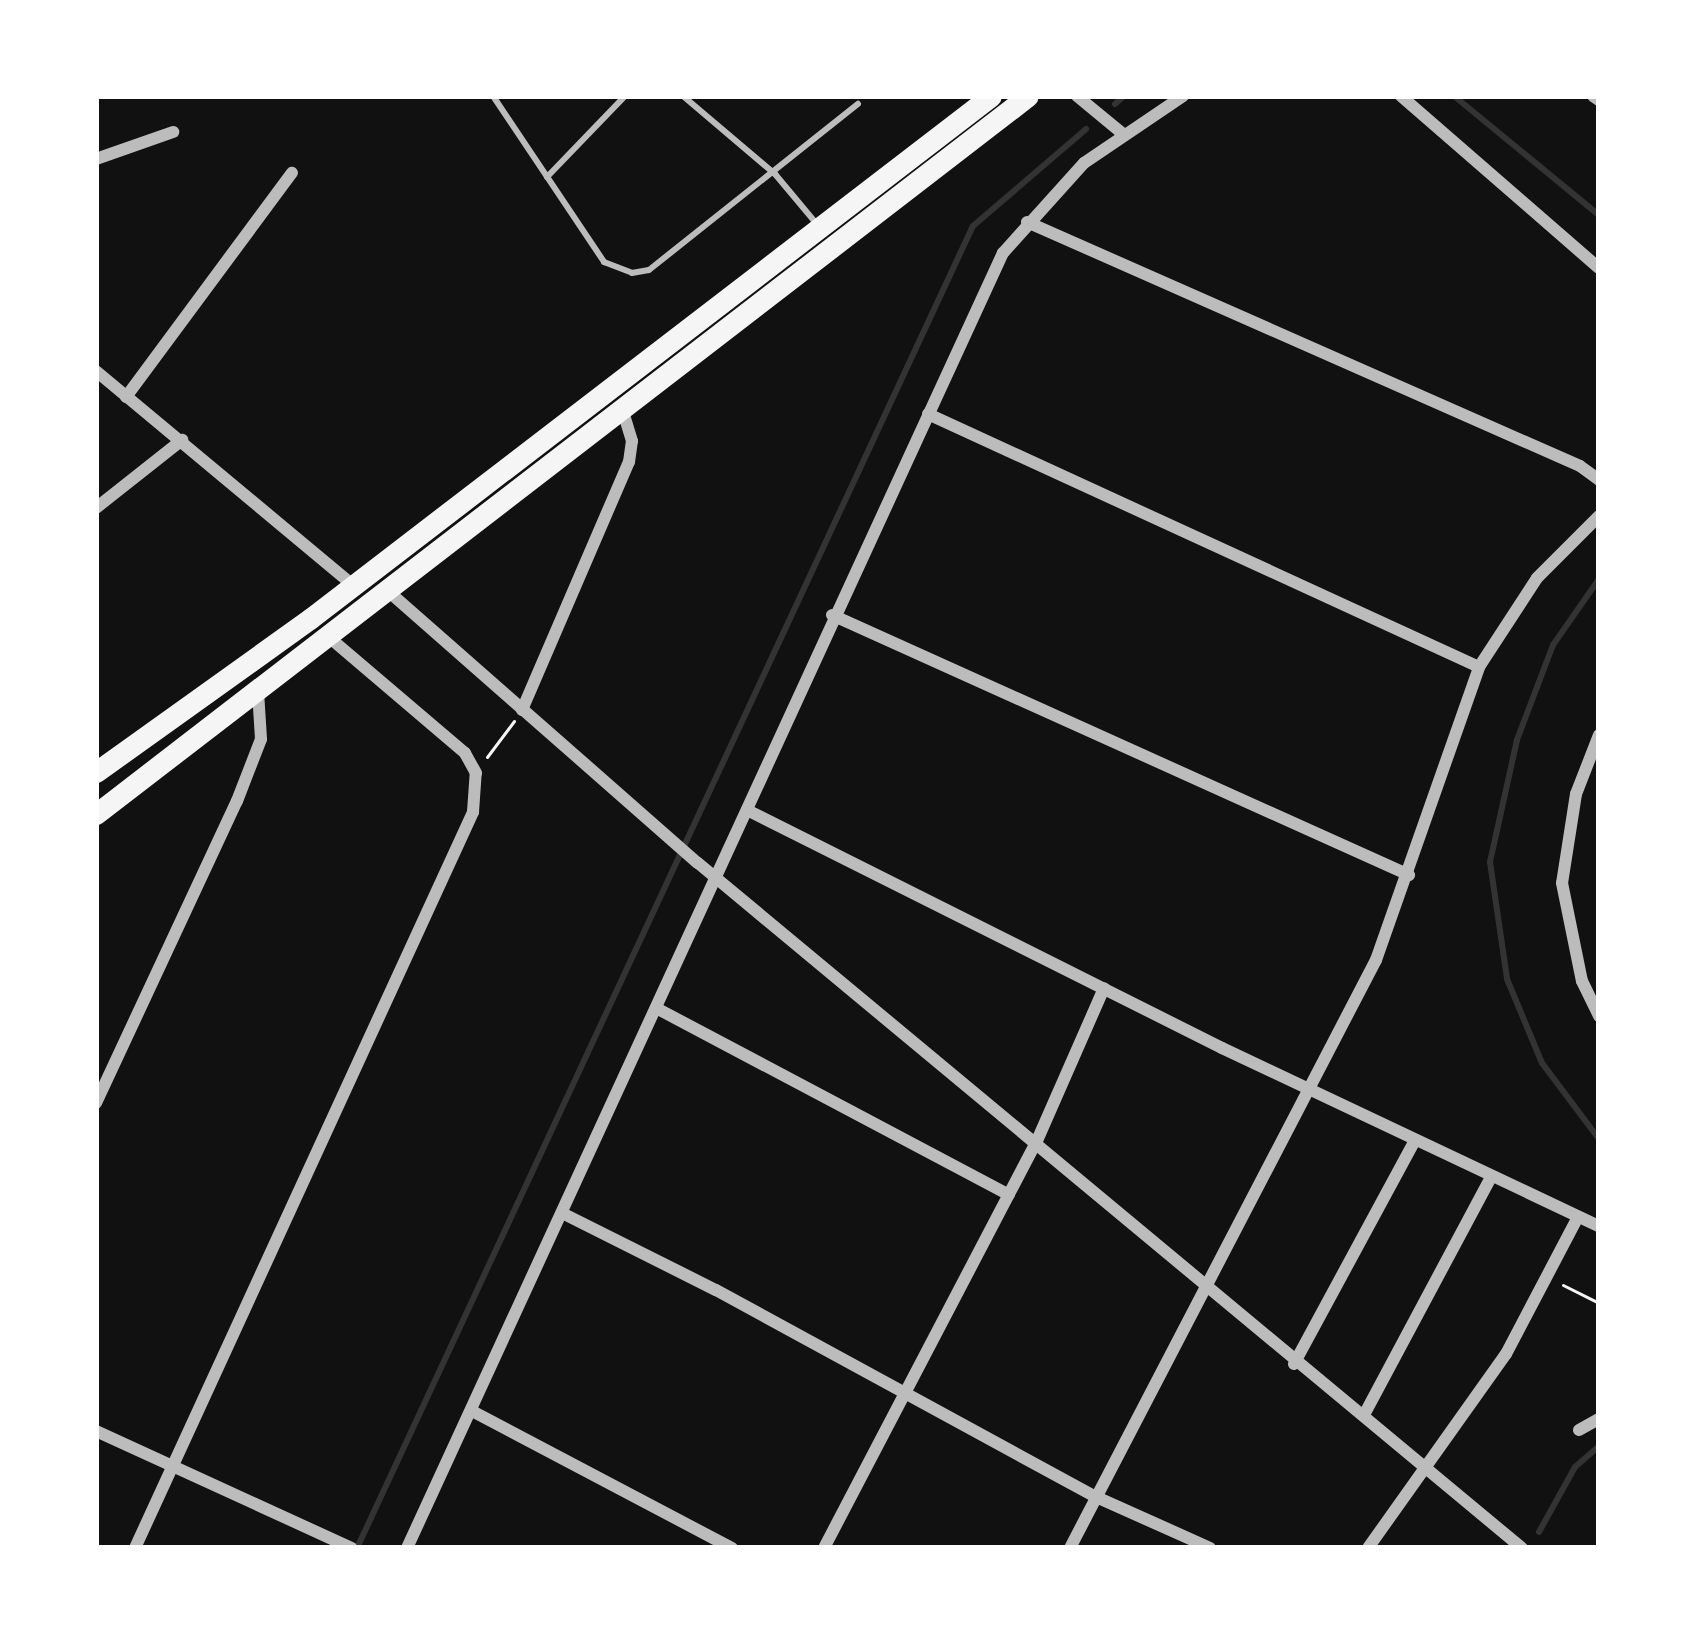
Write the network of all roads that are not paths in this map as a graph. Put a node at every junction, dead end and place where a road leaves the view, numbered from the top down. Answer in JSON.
{"nodes":[{"id":1,"x":493,"y":96,"type":"edge"},
{"id":2,"x":625,"y":96,"type":"edge"},
{"id":3,"x":682,"y":96,"type":"edge"},
{"id":4,"x":992,"y":96,"type":"edge"},
{"id":5,"x":1028,"y":96,"type":"edge"},
{"id":6,"x":1077,"y":96,"type":"edge"},
{"id":7,"x":1183,"y":96,"type":"edge"},
{"id":8,"x":1401,"y":96,"type":"edge"},
{"id":9,"x":858,"y":104,"type":"dead end"},
{"id":10,"x":172,"y":132,"type":"dead end"},
{"id":11,"x":1123,"y":134,"type":"junction"},
{"id":12,"x":96,"y":159,"type":"edge"},
{"id":13,"x":292,"y":172,"type":"dead end"},
{"id":14,"x":775,"y":174,"type":"junction"},
{"id":15,"x":547,"y":177,"type":"junction"},
{"id":16,"x":1027,"y":222,"type":"junction"},
{"id":17,"x":818,"y":225,"type":"junction"},
{"id":18,"x":1599,"y":268,"type":"edge"},
{"id":19,"x":96,"y":371,"type":"edge"},
{"id":20,"x":126,"y":397,"type":"junction"},
{"id":21,"x":622,"y":409,"type":"junction"},
{"id":22,"x":928,"y":414,"type":"junction"},
{"id":23,"x":182,"y":440,"type":"junction"},
{"id":24,"x":1599,"y":480,"type":"edge"},
{"id":25,"x":96,"y":508,"type":"edge"},
{"id":26,"x":1599,"y":516,"type":"edge"},
{"id":27,"x":353,"y":584,"type":"junction"},
{"id":28,"x":388,"y":591,"type":"junction"},
{"id":29,"x":832,"y":615,"type":"junction"},
{"id":30,"x":330,"y":638,"type":"junction"},
{"id":31,"x":1479,"y":668,"type":"junction"},
{"id":32,"x":258,"y":691,"type":"junction"},
{"id":33,"x":522,"y":710,"type":"junction"},
{"id":34,"x":1599,"y":735,"type":"edge"},
{"id":35,"x":96,"y":772,"type":"edge"},
{"id":36,"x":747,"y":810,"type":"junction"},
{"id":37,"x":96,"y":814,"type":"edge"},
{"id":38,"x":1408,"y":875,"type":"junction"},
{"id":39,"x":716,"y":878,"type":"junction"},
{"id":40,"x":1104,"y":988,"type":"junction"},
{"id":41,"x":658,"y":1010,"type":"junction"},
{"id":42,"x":1599,"y":1016,"type":"edge"},
{"id":43,"x":1310,"y":1091,"type":"junction"},
{"id":44,"x":96,"y":1102,"type":"edge"},
{"id":45,"x":1414,"y":1142,"type":"junction"},
{"id":46,"x":1036,"y":1143,"type":"junction"},
{"id":47,"x":1491,"y":1177,"type":"junction"},
{"id":48,"x":1009,"y":1195,"type":"junction"},
{"id":49,"x":562,"y":1213,"type":"junction"},
{"id":50,"x":1578,"y":1217,"type":"junction"},
{"id":51,"x":1599,"y":1226,"type":"edge"},
{"id":52,"x":1207,"y":1291,"type":"junction"},
{"id":53,"x":1294,"y":1364,"type":"junction"},
{"id":54,"x":907,"y":1396,"type":"junction"},
{"id":55,"x":472,"y":1411,"type":"junction"},
{"id":56,"x":1364,"y":1415,"type":"junction"},
{"id":57,"x":1599,"y":1419,"type":"edge"},
{"id":58,"x":1579,"y":1430,"type":"dead end"},
{"id":59,"x":96,"y":1431,"type":"edge"},
{"id":60,"x":1425,"y":1467,"type":"junction"},
{"id":61,"x":172,"y":1468,"type":"junction"},
{"id":62,"x":1094,"y":1496,"type":"junction"},
{"id":63,"x":347,"y":1546,"type":"edge"},
{"id":64,"x":135,"y":1548,"type":"edge"},
{"id":65,"x":407,"y":1548,"type":"edge"},
{"id":66,"x":732,"y":1548,"type":"edge"},
{"id":67,"x":824,"y":1548,"type":"edge"},
{"id":68,"x":1070,"y":1548,"type":"edge"},
{"id":69,"x":1210,"y":1548,"type":"edge"},
{"id":70,"x":1368,"y":1548,"type":"edge"},
{"id":71,"x":1522,"y":1548,"type":"edge"}],
"edges":[{"from":1,"to":15,"type":"lane"},
{"from":2,"to":15,"type":"lane"},
{"from":3,"to":14,"type":"lane"},
{"from":4,"to":17,"type":"main road"},
{"from":5,"to":21,"type":"main road"},
{"from":6,"to":11,"type":"street"},
{"from":7,"to":11,"type":"street"},
{"from":8,"to":18,"type":"street"},
{"from":9,"to":14,"type":"lane"},
{"from":10,"to":12,"type":"street"},
{"from":11,"to":16,"type":"street"},
{"from":13,"to":20,"type":"street"},
{"from":14,"to":15,"type":"lane"},
{"from":14,"to":17,"type":"lane"},
{"from":16,"to":22,"type":"street"},
{"from":16,"to":24,"type":"street"},
{"from":17,"to":27,"type":"main road"},
{"from":19,"to":20,"type":"street"},
{"from":20,"to":23,"type":"street"},
{"from":21,"to":28,"type":"main road"},
{"from":21,"to":33,"type":"street"},
{"from":22,"to":29,"type":"street"},
{"from":22,"to":31,"type":"street"},
{"from":23,"to":25,"type":"street"},
{"from":23,"to":27,"type":"street"},
{"from":26,"to":31,"type":"street"},
{"from":27,"to":35,"type":"main road"},
{"from":28,"to":30,"type":"main road"},
{"from":28,"to":33,"type":"street"},
{"from":29,"to":36,"type":"street"},
{"from":29,"to":38,"type":"street"},
{"from":30,"to":32,"type":"main road"},
{"from":30,"to":61,"type":"street"},
{"from":31,"to":38,"type":"street"},
{"from":32,"to":37,"type":"main road"},
{"from":32,"to":44,"type":"street"},
{"from":33,"to":39,"type":"street"},
{"from":34,"to":42,"type":"street"},
{"from":36,"to":39,"type":"street"},
{"from":36,"to":40,"type":"street"},
{"from":38,"to":43,"type":"street"},
{"from":39,"to":41,"type":"street"},
{"from":39,"to":46,"type":"street"},
{"from":40,"to":43,"type":"street"},
{"from":40,"to":46,"type":"street"},
{"from":41,"to":48,"type":"street"},
{"from":41,"to":49,"type":"street"},
{"from":43,"to":45,"type":"street"},
{"from":43,"to":52,"type":"street"},
{"from":45,"to":47,"type":"street"},
{"from":45,"to":53,"type":"street"},
{"from":46,"to":48,"type":"street"},
{"from":46,"to":52,"type":"street"},
{"from":47,"to":50,"type":"street"},
{"from":47,"to":56,"type":"street"},
{"from":48,"to":54,"type":"street"},
{"from":49,"to":54,"type":"street"},
{"from":49,"to":55,"type":"street"},
{"from":50,"to":51,"type":"street"},
{"from":50,"to":60,"type":"street"},
{"from":52,"to":53,"type":"street"},
{"from":52,"to":62,"type":"street"},
{"from":53,"to":56,"type":"street"},
{"from":54,"to":62,"type":"street"},
{"from":54,"to":67,"type":"street"},
{"from":55,"to":65,"type":"street"},
{"from":55,"to":66,"type":"street"},
{"from":56,"to":60,"type":"street"},
{"from":57,"to":58,"type":"street"},
{"from":59,"to":61,"type":"street"},
{"from":60,"to":70,"type":"street"},
{"from":60,"to":71,"type":"street"},
{"from":61,"to":63,"type":"street"},
{"from":61,"to":64,"type":"street"},
{"from":62,"to":68,"type":"street"},
{"from":62,"to":69,"type":"street"}]}
